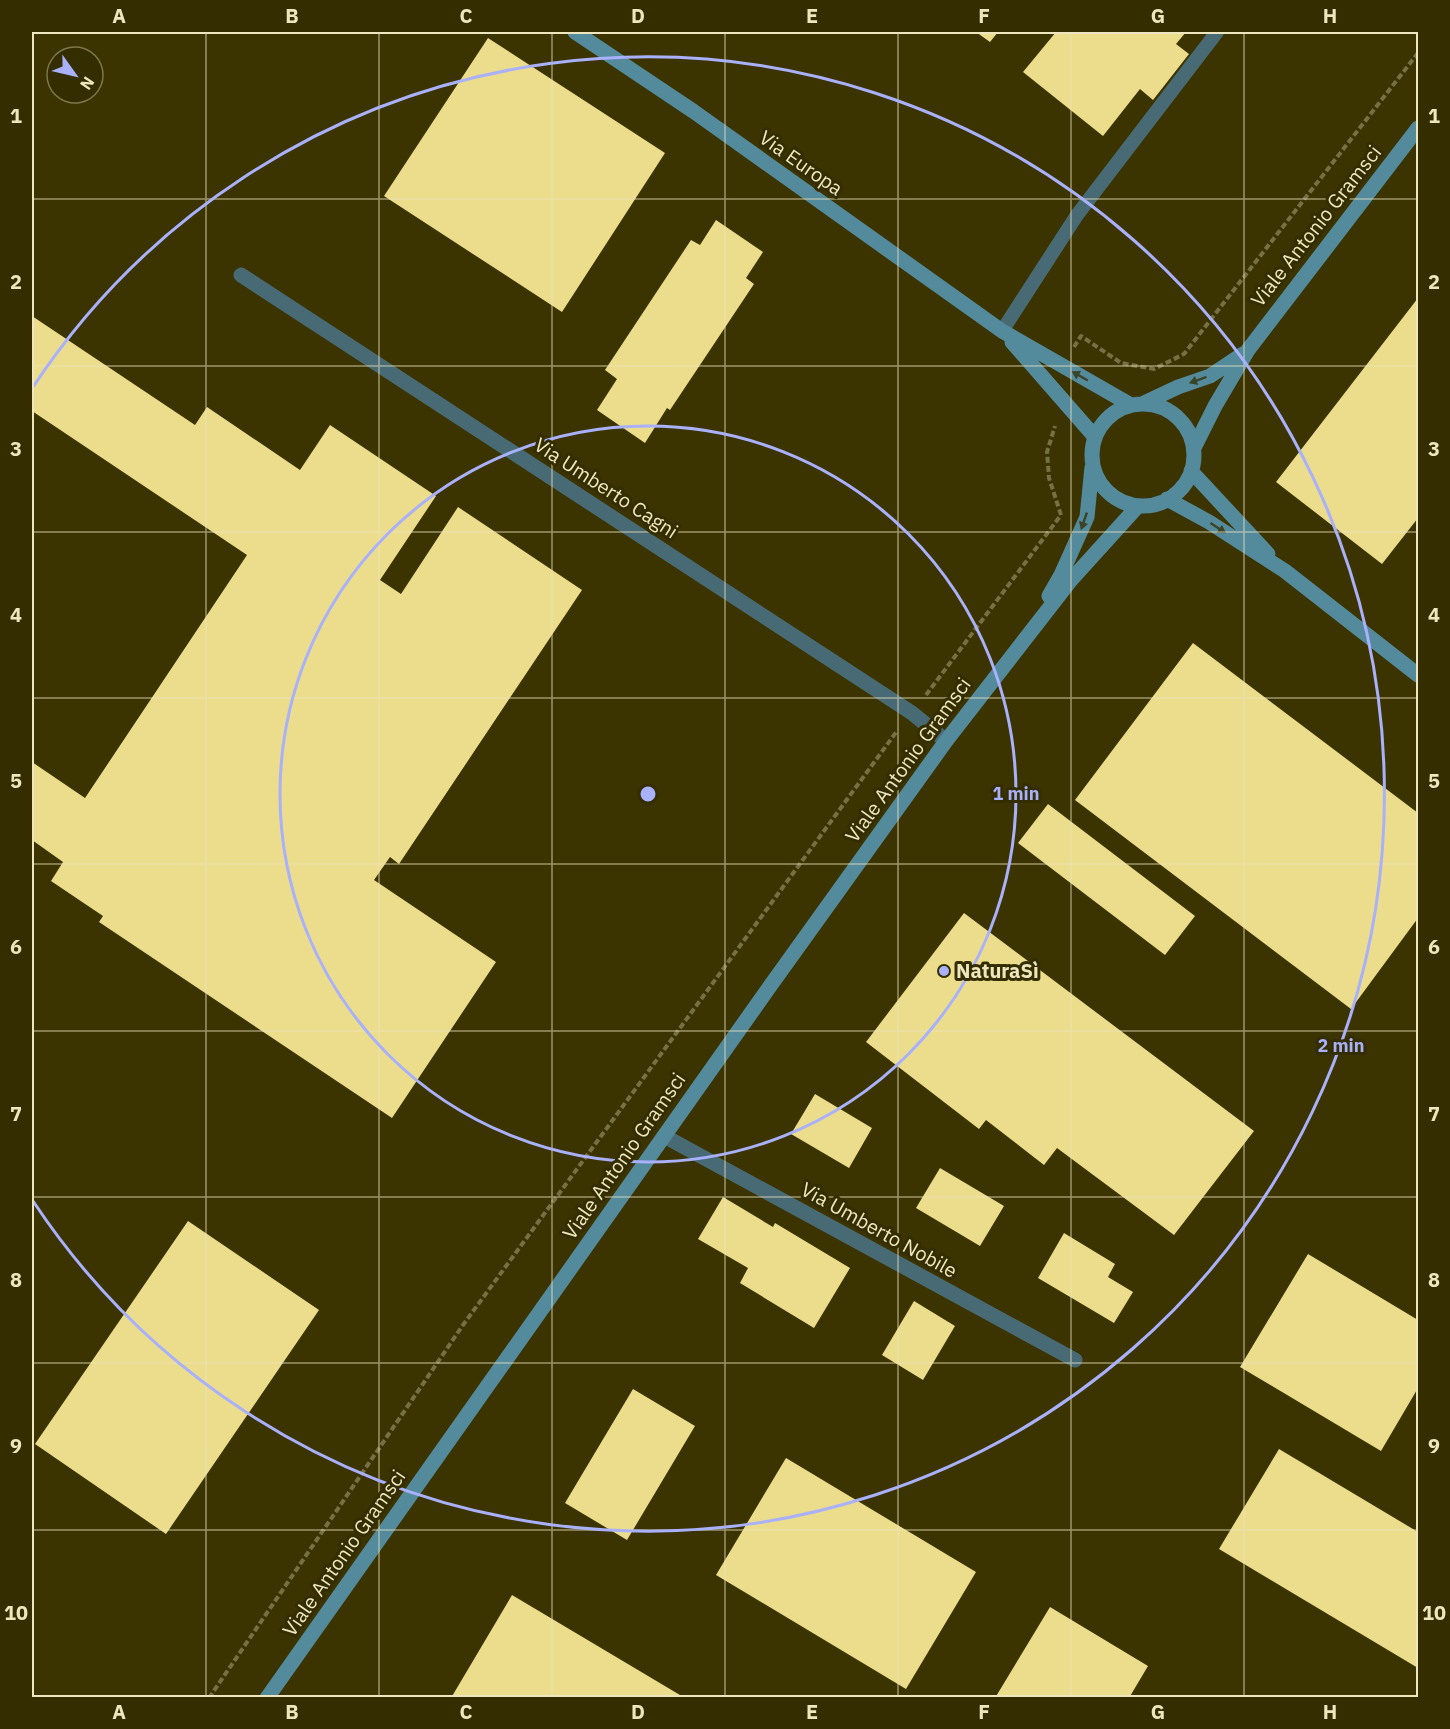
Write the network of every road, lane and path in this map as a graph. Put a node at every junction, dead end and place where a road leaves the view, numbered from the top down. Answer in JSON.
{"nodes":[{"id":1,"x":575,"y":32,"type":"edge"},
{"id":2,"x":1217,"y":32,"type":"edge"},
{"id":3,"x":1419,"y":53,"type":"edge"},
{"id":4,"x":1419,"y":128,"type":"edge"},
{"id":5,"x":240,"y":275,"type":"dead end"},
{"id":6,"x":1002,"y":331,"type":"junction"},
{"id":7,"x":1248,"y":350,"type":"junction"},
{"id":8,"x":1062,"y":365,"type":"junction"},
{"id":9,"x":1137,"y":404,"type":"junction"},
{"id":10,"x":1050,"y":417,"type":"dead end"},
{"id":11,"x":1095,"y":436,"type":"junction"},
{"id":12,"x":1194,"y":448,"type":"junction"},
{"id":13,"x":1092,"y":464,"type":"junction"},
{"id":14,"x":1191,"y":471,"type":"junction"},
{"id":15,"x":1167,"y":499,"type":"junction"},
{"id":16,"x":1138,"y":506,"type":"junction"},
{"id":17,"x":1285,"y":571,"type":"junction"},
{"id":18,"x":1022,"y":643,"type":"junction"},
{"id":19,"x":1419,"y":675,"type":"edge"},
{"id":20,"x":912,"y":713,"type":"junction"},
{"id":21,"x":946,"y":741,"type":"junction"},
{"id":22,"x":664,"y":1136,"type":"junction"},
{"id":23,"x":1075,"y":1360,"type":"dead end"},
{"id":24,"x":209,"y":1698,"type":"edge"},
{"id":25,"x":267,"y":1698,"type":"edge"}],
"edges":[{"from":1,"to":6,"type":"street","name":"Via Europa"},
{"from":2,"to":6,"type":"lane"},
{"from":3,"to":8,"type":"path"},
{"from":4,"to":7,"type":"street","name":"Viale Antonio Gramsci"},
{"from":5,"to":20,"type":"street","name":"Via Umberto Cagni"},
{"from":6,"to":8,"type":"street","name":"Via Europa"},
{"from":6,"to":11,"type":"street","name":"Via Europa"},
{"from":7,"to":9,"type":"street","name":"Viale Antonio Gramsci","one_way":true},
{"from":7,"to":12,"type":"street","name":"Viale Antonio Gramsci"},
{"from":9,"to":8,"type":"street","name":"Via Europa","one_way":true},
{"from":9,"to":11,"type":"street"},
{"from":9,"to":12,"type":"street"},
{"from":10,"to":20,"type":"path"},
{"from":11,"to":13,"type":"street"},
{"from":12,"to":14,"type":"street"},
{"from":13,"to":16,"type":"street"},
{"from":13,"to":18,"type":"street","name":"Viale Antonio Gramsci","one_way":true},
{"from":14,"to":15,"type":"street"},
{"from":14,"to":17,"type":"street"},
{"from":15,"to":16,"type":"street"},
{"from":15,"to":17,"type":"street","one_way":true},
{"from":16,"to":18,"type":"street","name":"Viale Antonio Gramsci"},
{"from":17,"to":19,"type":"street"},
{"from":18,"to":21,"type":"street","name":"Viale Antonio Gramsci"},
{"from":20,"to":21,"type":"street","name":"Via Umberto Cagni"},
{"from":20,"to":24,"type":"path"},
{"from":21,"to":22,"type":"street","name":"Viale Antonio Gramsci"},
{"from":22,"to":23,"type":"street","name":"Via Umberto Nobile"},
{"from":22,"to":25,"type":"street","name":"Viale Antonio Gramsci"}]}
